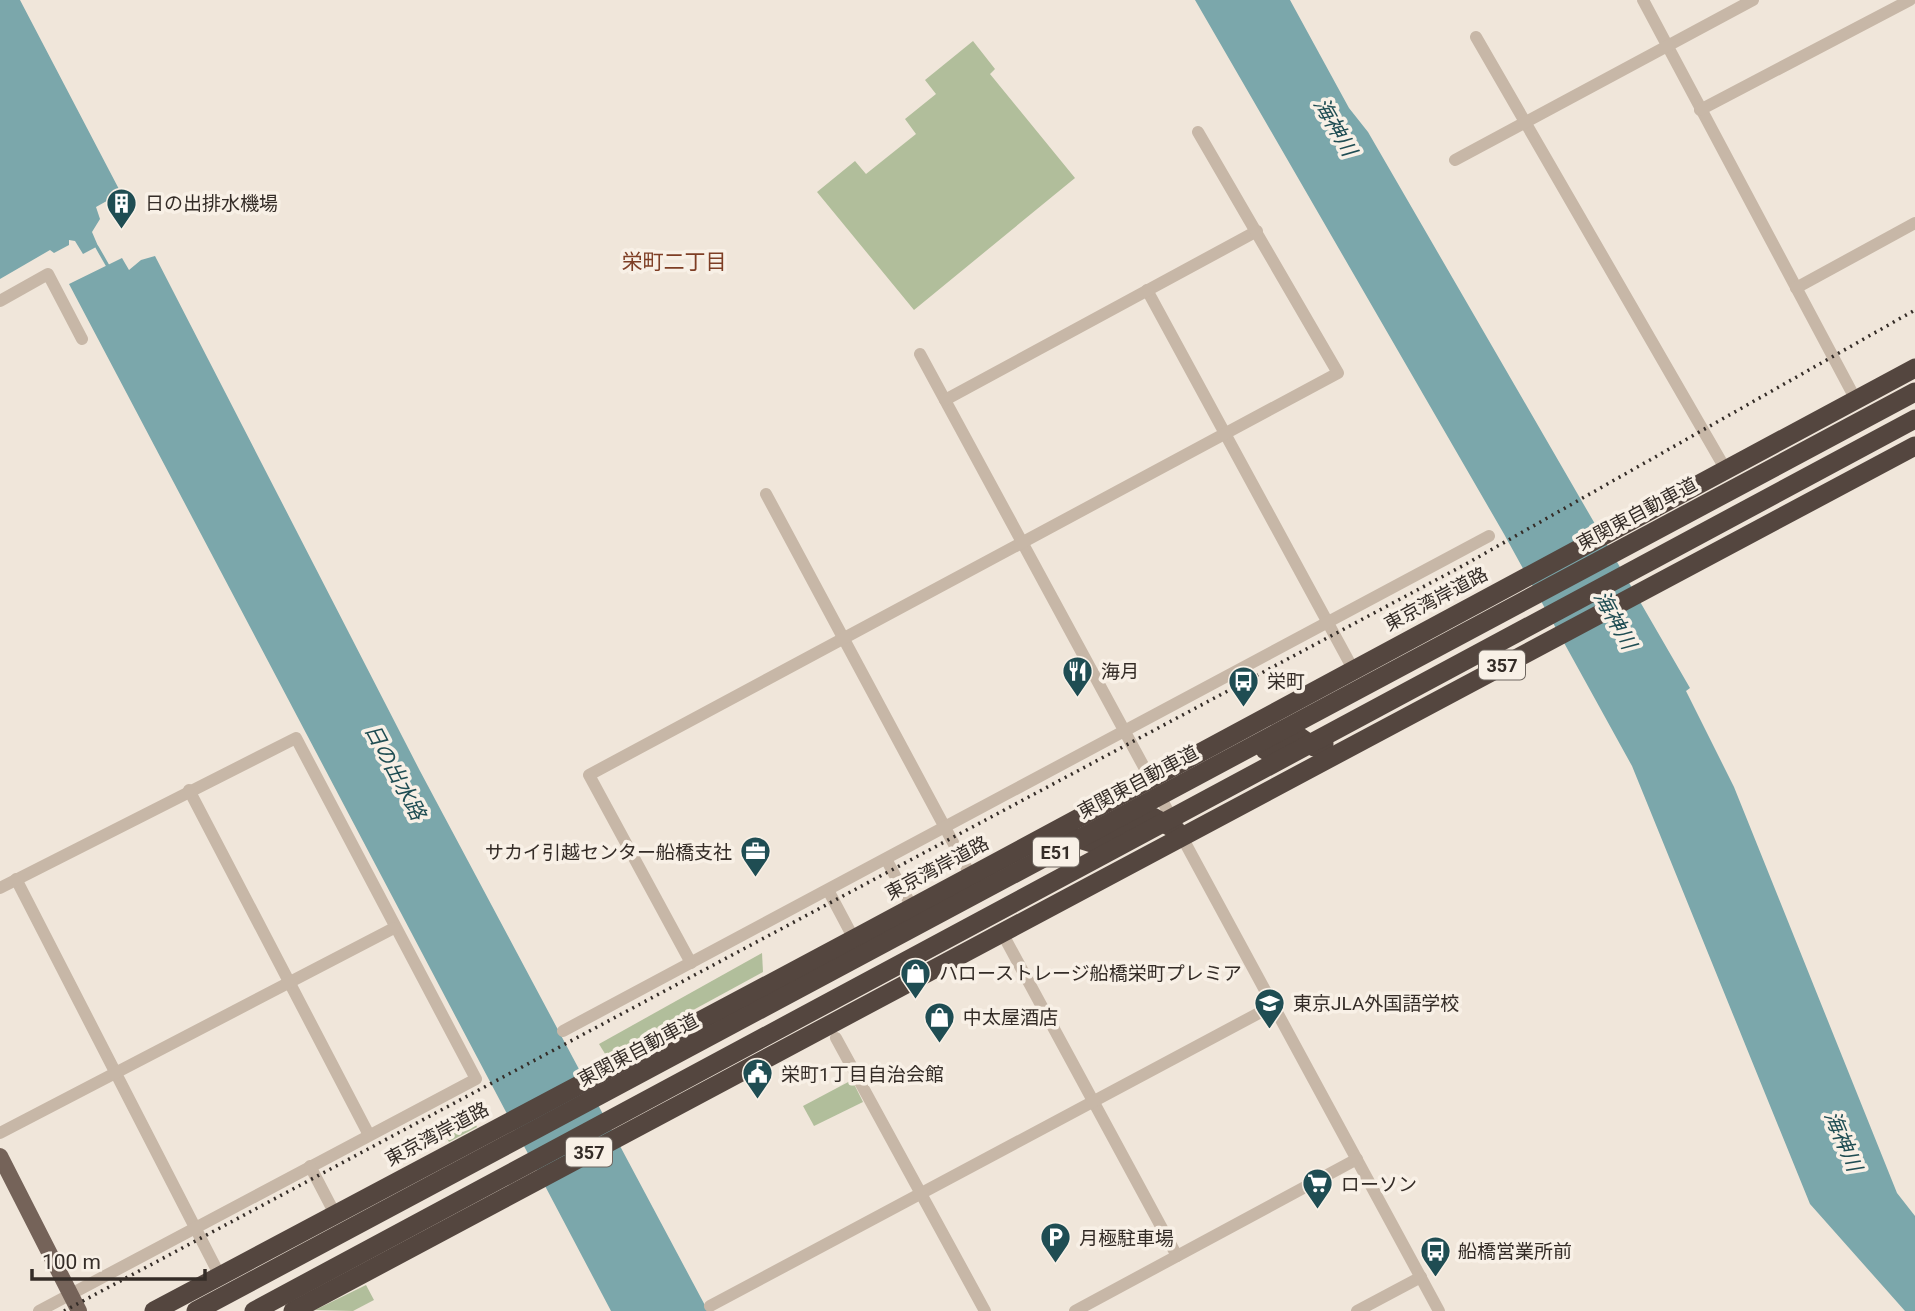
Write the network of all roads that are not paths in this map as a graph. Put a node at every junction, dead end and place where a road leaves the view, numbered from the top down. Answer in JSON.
{"nodes":[{"id":1,"x":1643,"y":0,"type":"edge"},
{"id":2,"x":1753,"y":0,"type":"edge"},
{"id":3,"x":1910,"y":0,"type":"edge"},
{"id":4,"x":1476,"y":37,"type":"dead end"},
{"id":5,"x":1667,"y":46,"type":"junction"},
{"id":6,"x":1700,"y":110,"type":"junction"},
{"id":7,"x":1525,"y":123,"type":"junction"},
{"id":8,"x":1198,"y":132,"type":"dead end"},
{"id":9,"x":1455,"y":160,"type":"dead end"},
{"id":10,"x":1915,"y":223,"type":"edge"},
{"id":11,"x":1257,"y":231,"type":"junction"},
{"id":12,"x":1796,"y":288,"type":"junction"},
{"id":13,"x":1147,"y":290,"type":"junction"},
{"id":14,"x":0,"y":301,"type":"edge"},
{"id":15,"x":82,"y":338,"type":"dead end"},
{"id":16,"x":920,"y":354,"type":"dead end"},
{"id":17,"x":1915,"y":368,"type":"edge"},
{"id":18,"x":1915,"y":380,"type":"edge"},
{"id":19,"x":1915,"y":392,"type":"edge"},
{"id":20,"x":945,"y":400,"type":"junction"},
{"id":21,"x":1856,"y":400,"type":"junction"},
{"id":22,"x":1915,"y":419,"type":"edge"},
{"id":23,"x":1224,"y":434,"type":"junction"},
{"id":24,"x":1915,"y":446,"type":"edge"},
{"id":25,"x":1906,"y":456,"type":"edge"},
{"id":26,"x":1733,"y":466,"type":"junction"},
{"id":27,"x":766,"y":494,"type":"dead end"},
{"id":28,"x":1489,"y":536,"type":"dead end"},
{"id":29,"x":1024,"y":541,"type":"junction"},
{"id":30,"x":1327,"y":623,"type":"junction"},
{"id":31,"x":843,"y":639,"type":"junction"},
{"id":32,"x":1353,"y":669,"type":"junction"},
{"id":33,"x":1125,"y":732,"type":"junction"},
{"id":34,"x":1372,"y":735,"type":"junction"},
{"id":35,"x":1150,"y":778,"type":"junction"},
{"id":36,"x":189,"y":790,"type":"junction"},
{"id":37,"x":945,"y":828,"type":"junction"},
{"id":38,"x":1182,"y":835,"type":"junction"},
{"id":39,"x":886,"y":859,"type":"junction"},
{"id":40,"x":994,"y":863,"type":"junction"},
{"id":41,"x":971,"y":876,"type":"junction"},
{"id":42,"x":16,"y":879,"type":"junction"},
{"id":43,"x":0,"y":888,"type":"edge"},
{"id":44,"x":828,"y":890,"type":"junction"},
{"id":45,"x":912,"y":907,"type":"junction"},
{"id":46,"x":394,"y":928,"type":"junction"},
{"id":47,"x":1001,"y":931,"type":"junction"},
{"id":48,"x":854,"y":939,"type":"junction"},
{"id":49,"x":691,"y":963,"type":"junction"},
{"id":50,"x":290,"y":982,"type":"junction"},
{"id":51,"x":1274,"y":1005,"type":"junction"},
{"id":52,"x":563,"y":1031,"type":"dead end"},
{"id":53,"x":836,"y":1038,"type":"dead end"},
{"id":54,"x":114,"y":1073,"type":"junction"},
{"id":55,"x":1093,"y":1102,"type":"junction"},
{"id":56,"x":0,"y":1133,"type":"edge"},
{"id":57,"x":369,"y":1135,"type":"junction"},
{"id":58,"x":0,"y":1156,"type":"edge"},
{"id":59,"x":1357,"y":1159,"type":"junction"},
{"id":60,"x":310,"y":1166,"type":"junction"},
{"id":61,"x":920,"y":1194,"type":"junction"},
{"id":62,"x":335,"y":1214,"type":"junction"},
{"id":63,"x":195,"y":1228,"type":"junction"},
{"id":64,"x":1177,"y":1256,"type":"junction"},
{"id":65,"x":220,"y":1276,"type":"junction"},
{"id":66,"x":1421,"y":1277,"type":"junction"},
{"id":67,"x":70,"y":1294,"type":"junction"},
{"id":68,"x":710,"y":1306,"type":"dead end"},
{"id":69,"x":39,"y":1311,"type":"edge"},
{"id":70,"x":79,"y":1311,"type":"edge"},
{"id":71,"x":154,"y":1311,"type":"edge"},
{"id":72,"x":196,"y":1311,"type":"edge"},
{"id":73,"x":254,"y":1311,"type":"edge"},
{"id":74,"x":293,"y":1311,"type":"edge"},
{"id":75,"x":985,"y":1311,"type":"edge"},
{"id":76,"x":1075,"y":1311,"type":"edge"},
{"id":77,"x":1357,"y":1311,"type":"edge"},
{"id":78,"x":1439,"y":1311,"type":"edge"}],
"edges":[{"from":1,"to":5,"type":"street"},
{"from":2,"to":5,"type":"street"},
{"from":3,"to":6,"type":"street"},
{"from":4,"to":7,"type":"street"},
{"from":5,"to":6,"type":"street"},
{"from":5,"to":7,"type":"street"},
{"from":6,"to":12,"type":"street"},
{"from":7,"to":9,"type":"street"},
{"from":7,"to":26,"type":"street"},
{"from":8,"to":11,"type":"street"},
{"from":10,"to":12,"type":"street"},
{"from":11,"to":13,"type":"street"},
{"from":11,"to":23,"type":"street"},
{"from":12,"to":21,"type":"street"},
{"from":13,"to":20,"type":"street"},
{"from":13,"to":23,"type":"street"},
{"from":14,"to":15,"type":"street"},
{"from":16,"to":20,"type":"street"},
{"from":17,"to":21,"type":"highway","name":"東京湾岸道路"},
{"from":18,"to":26,"type":"highway","name":"東京湾岸道路"},
{"from":19,"to":72,"type":"highway","name":"東関東自動車道","number":"E51","bridge":true},
{"from":20,"to":29,"type":"street"},
{"from":21,"to":26,"type":"highway","name":"東京湾岸道路"},
{"from":22,"to":73,"type":"highway","number":"E51","bridge":true},
{"from":23,"to":29,"type":"street"},
{"from":23,"to":30,"type":"street"},
{"from":24,"to":25,"type":"highway","number":"357"},
{"from":25,"to":34,"type":"highway","number":"357"},
{"from":26,"to":32,"type":"highway","name":"東京湾岸道路"},
{"from":27,"to":31,"type":"street"},
{"from":28,"to":30,"type":"street"},
{"from":29,"to":31,"type":"street"},
{"from":29,"to":33,"type":"street"},
{"from":30,"to":32,"type":"street"},
{"from":30,"to":33,"type":"street"},
{"from":31,"to":37,"type":"street"},
{"from":31,"to":49,"type":"street"},
{"from":32,"to":35,"type":"highway","name":"東京湾岸道路"},
{"from":33,"to":35,"type":"street"},
{"from":33,"to":37,"type":"street"},
{"from":34,"to":35,"type":"highway"},
{"from":34,"to":38,"type":"highway","number":"357"},
{"from":35,"to":38,"type":"street"},
{"from":35,"to":40,"type":"highway","name":"東京湾岸道路"},
{"from":36,"to":42,"type":"street"},
{"from":36,"to":46,"type":"street"},
{"from":36,"to":50,"type":"street"},
{"from":37,"to":39,"type":"street"},
{"from":37,"to":41,"type":"street"},
{"from":38,"to":40,"type":"highway"},
{"from":38,"to":47,"type":"highway","number":"357"},
{"from":38,"to":51,"type":"street"},
{"from":39,"to":44,"type":"street"},
{"from":39,"to":45,"type":"street"},
{"from":40,"to":41,"type":"highway","name":"東京湾岸道路"},
{"from":41,"to":45,"type":"highway","name":"東京湾岸道路"},
{"from":42,"to":43,"type":"street"},
{"from":42,"to":54,"type":"street"},
{"from":44,"to":48,"type":"street"},
{"from":44,"to":49,"type":"street"},
{"from":45,"to":48,"type":"highway","name":"東京湾岸道路"},
{"from":46,"to":50,"type":"street"},
{"from":46,"to":57,"type":"street"},
{"from":47,"to":55,"type":"street"},
{"from":47,"to":74,"type":"highway","number":"357"},
{"from":48,"to":62,"type":"highway","name":"東京湾岸道路"},
{"from":49,"to":52,"type":"street"},
{"from":50,"to":54,"type":"street"},
{"from":50,"to":57,"type":"street"},
{"from":51,"to":55,"type":"street"},
{"from":51,"to":59,"type":"street"},
{"from":53,"to":61,"type":"street"},
{"from":54,"to":56,"type":"street"},
{"from":54,"to":63,"type":"street"},
{"from":55,"to":61,"type":"street"},
{"from":55,"to":64,"type":"street"},
{"from":57,"to":60,"type":"street"},
{"from":58,"to":67,"type":"main road"},
{"from":59,"to":64,"type":"street"},
{"from":59,"to":66,"type":"street"},
{"from":60,"to":62,"type":"street"},
{"from":60,"to":63,"type":"street"},
{"from":61,"to":68,"type":"street"},
{"from":61,"to":75,"type":"street"},
{"from":62,"to":65,"type":"highway","name":"東京湾岸道路"},
{"from":63,"to":65,"type":"street"},
{"from":63,"to":67,"type":"street"},
{"from":64,"to":76,"type":"street"},
{"from":65,"to":71,"type":"highway","name":"東京湾岸道路"},
{"from":66,"to":77,"type":"street"},
{"from":66,"to":78,"type":"street"},
{"from":67,"to":69,"type":"street"},
{"from":67,"to":70,"type":"main road"}]}
